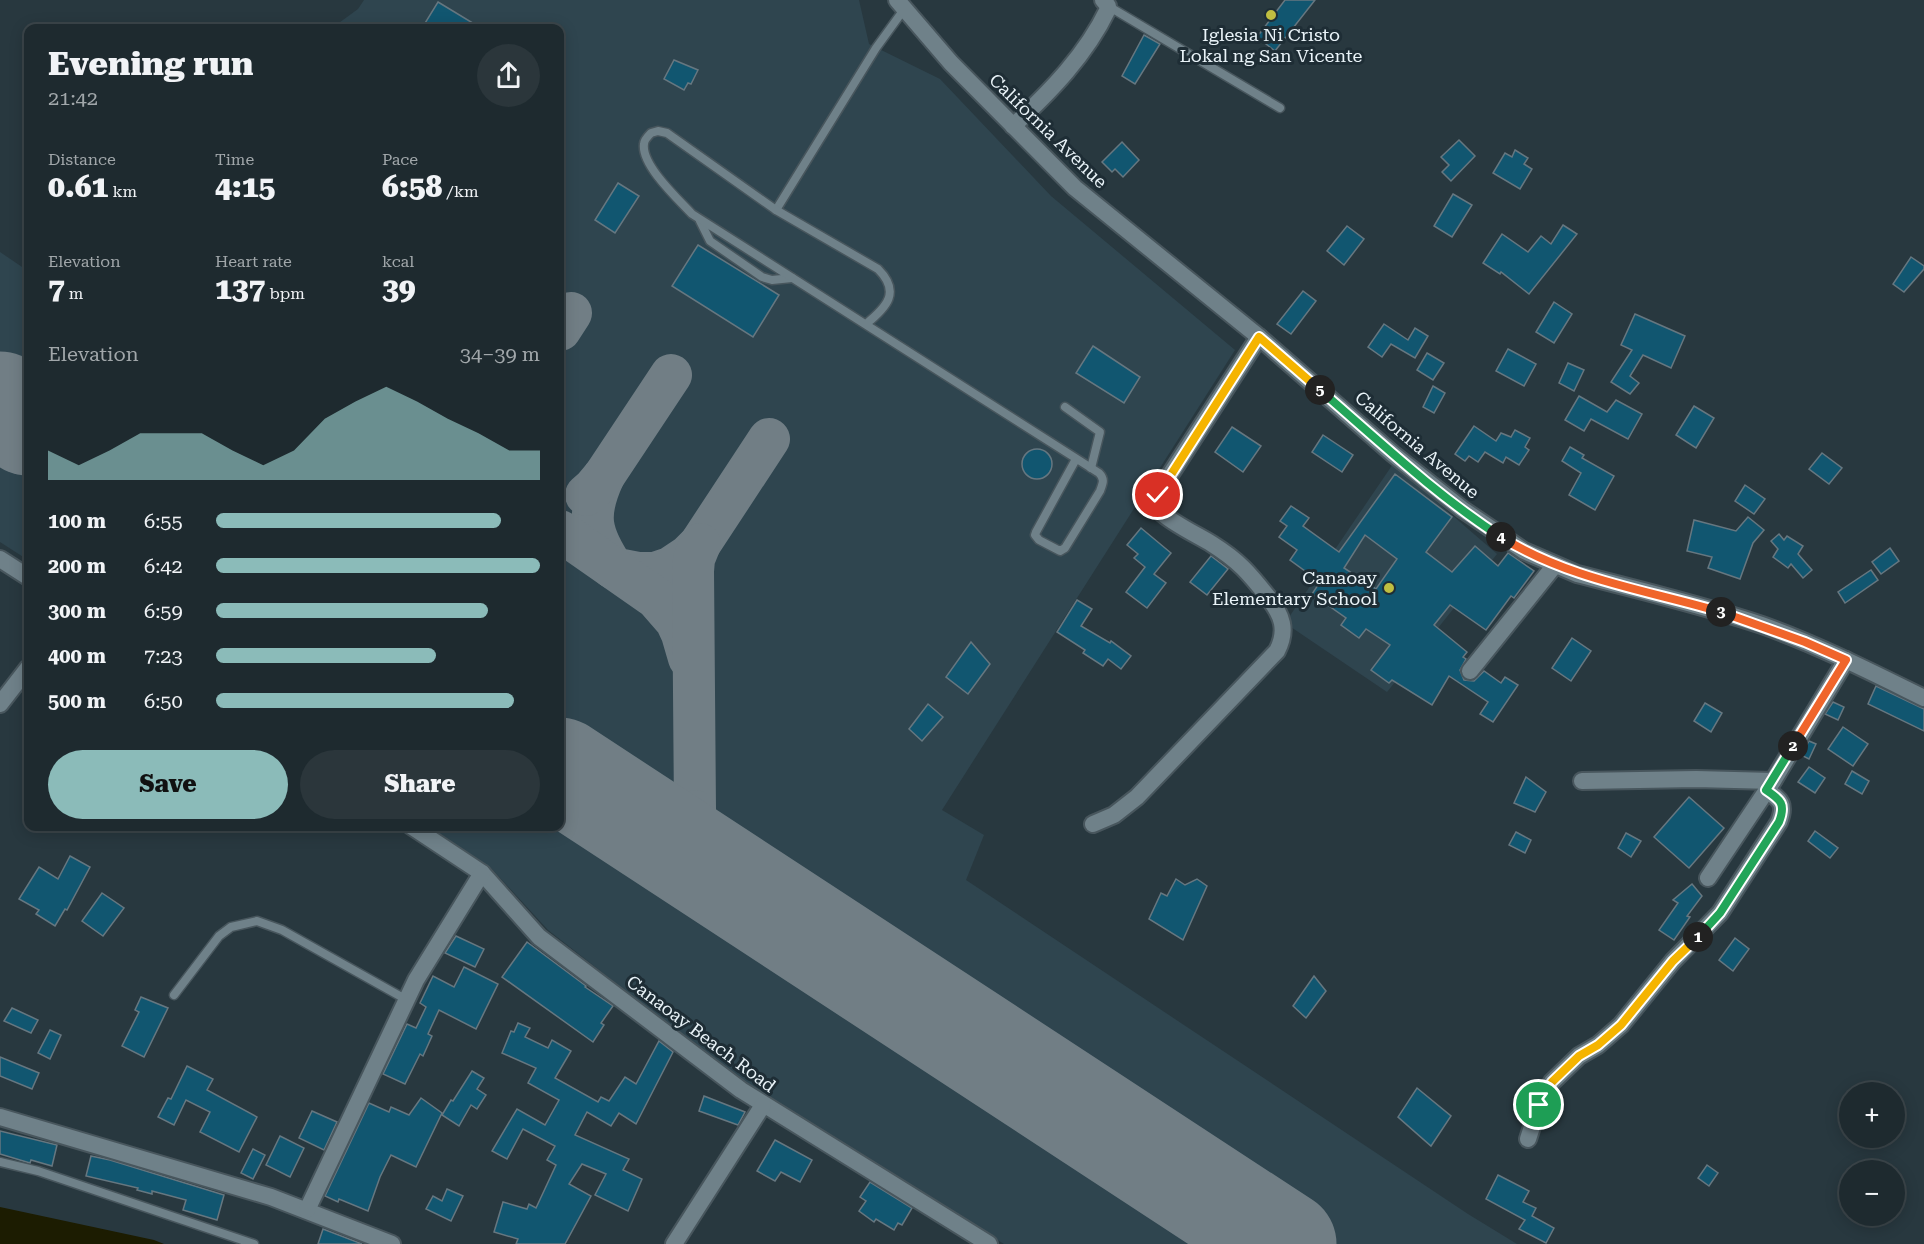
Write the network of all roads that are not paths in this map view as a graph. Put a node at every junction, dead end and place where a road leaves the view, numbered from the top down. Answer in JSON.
{"nodes":[{"id":1,"x":1106,"y":3,"type":"edge"},
{"id":2,"x":901,"y":4,"type":"edge"},
{"id":3,"x":1280,"y":108,"type":"dead end"},
{"id":4,"x":1013,"y":126,"type":"junction"},
{"id":5,"x":776,"y":210,"type":"junction"},
{"id":6,"x":699,"y":219,"type":"junction"},
{"id":7,"x":792,"y":278,"type":"junction"},
{"id":8,"x":866,"y":324,"type":"junction"},
{"id":9,"x":1259,"y":337,"type":"junction"},
{"id":10,"x":1065,"y":407,"type":"dead end"},
{"id":11,"x":1076,"y":459,"type":"junction"},
{"id":12,"x":1091,"y":468,"type":"junction"},
{"id":13,"x":0,"y":559,"type":"edge"},
{"id":14,"x":1555,"y":565,"type":"junction"},
{"id":15,"x":24,"y":574,"type":"edge"},
{"id":16,"x":1846,"y":660,"type":"junction"},
{"id":17,"x":1470,"y":671,"type":"dead end"},
{"id":18,"x":24,"y":673,"type":"edge"},
{"id":19,"x":1924,"y":698,"type":"edge"},
{"id":20,"x":0,"y":704,"type":"edge"},
{"id":21,"x":1582,"y":781,"type":"dead end"},
{"id":22,"x":1769,"y":786,"type":"junction"},
{"id":23,"x":1093,"y":824,"type":"dead end"},
{"id":24,"x":419,"y":831,"type":"edge"},
{"id":25,"x":482,"y":873,"type":"junction"},
{"id":26,"x":1708,"y":878,"type":"dead end"},
{"id":27,"x":174,"y":995,"type":"dead end"},
{"id":28,"x":407,"y":1000,"type":"junction"},
{"id":29,"x":763,"y":1105,"type":"junction"},
{"id":30,"x":0,"y":1117,"type":"edge"},
{"id":31,"x":1528,"y":1139,"type":"dead end"},
{"id":32,"x":0,"y":1162,"type":"edge"},
{"id":33,"x":307,"y":1210,"type":"junction"},
{"id":34,"x":254,"y":1244,"type":"edge"},
{"id":35,"x":392,"y":1244,"type":"edge"},
{"id":36,"x":675,"y":1244,"type":"edge"},
{"id":37,"x":989,"y":1244,"type":"edge"}],
"edges":[{"from":1,"to":3,"type":"lane"},
{"from":1,"to":4,"type":"street"},
{"from":2,"to":4,"type":"street","name":"California Avenue"},
{"from":2,"to":5,"type":"lane"},
{"from":4,"to":9,"type":"street","name":"California Avenue"},
{"from":5,"to":6,"type":"lane"},
{"from":5,"to":8,"type":"lane"},
{"from":6,"to":7,"type":"lane"},
{"from":6,"to":7,"type":"lane"},
{"from":7,"to":8,"type":"lane"},
{"from":8,"to":11,"type":"lane"},
{"from":9,"to":14,"type":"street","name":"California Avenue"},
{"from":9,"to":23,"type":"street"},
{"from":10,"to":12,"type":"lane"},
{"from":11,"to":12,"type":"lane"},
{"from":11,"to":12,"type":"lane"},
{"from":13,"to":15,"type":"street"},
{"from":14,"to":16,"type":"street","name":"California Avenue"},
{"from":14,"to":17,"type":"street"},
{"from":16,"to":19,"type":"street","name":"California Avenue"},
{"from":16,"to":22,"type":"street"},
{"from":18,"to":20,"type":"street"},
{"from":21,"to":22,"type":"street"},
{"from":22,"to":26,"type":"street"},
{"from":22,"to":31,"type":"street"},
{"from":24,"to":25,"type":"street","name":"Canaoay Beach Road"},
{"from":25,"to":28,"type":"street"},
{"from":25,"to":29,"type":"street","name":"Canaoay Beach Road"},
{"from":27,"to":28,"type":"lane"},
{"from":28,"to":33,"type":"street"},
{"from":29,"to":36,"type":"street"},
{"from":29,"to":37,"type":"street","name":"Canaoay Beach Road"},
{"from":30,"to":33,"type":"street"},
{"from":32,"to":34,"type":"lane"},
{"from":33,"to":35,"type":"street"}]}
